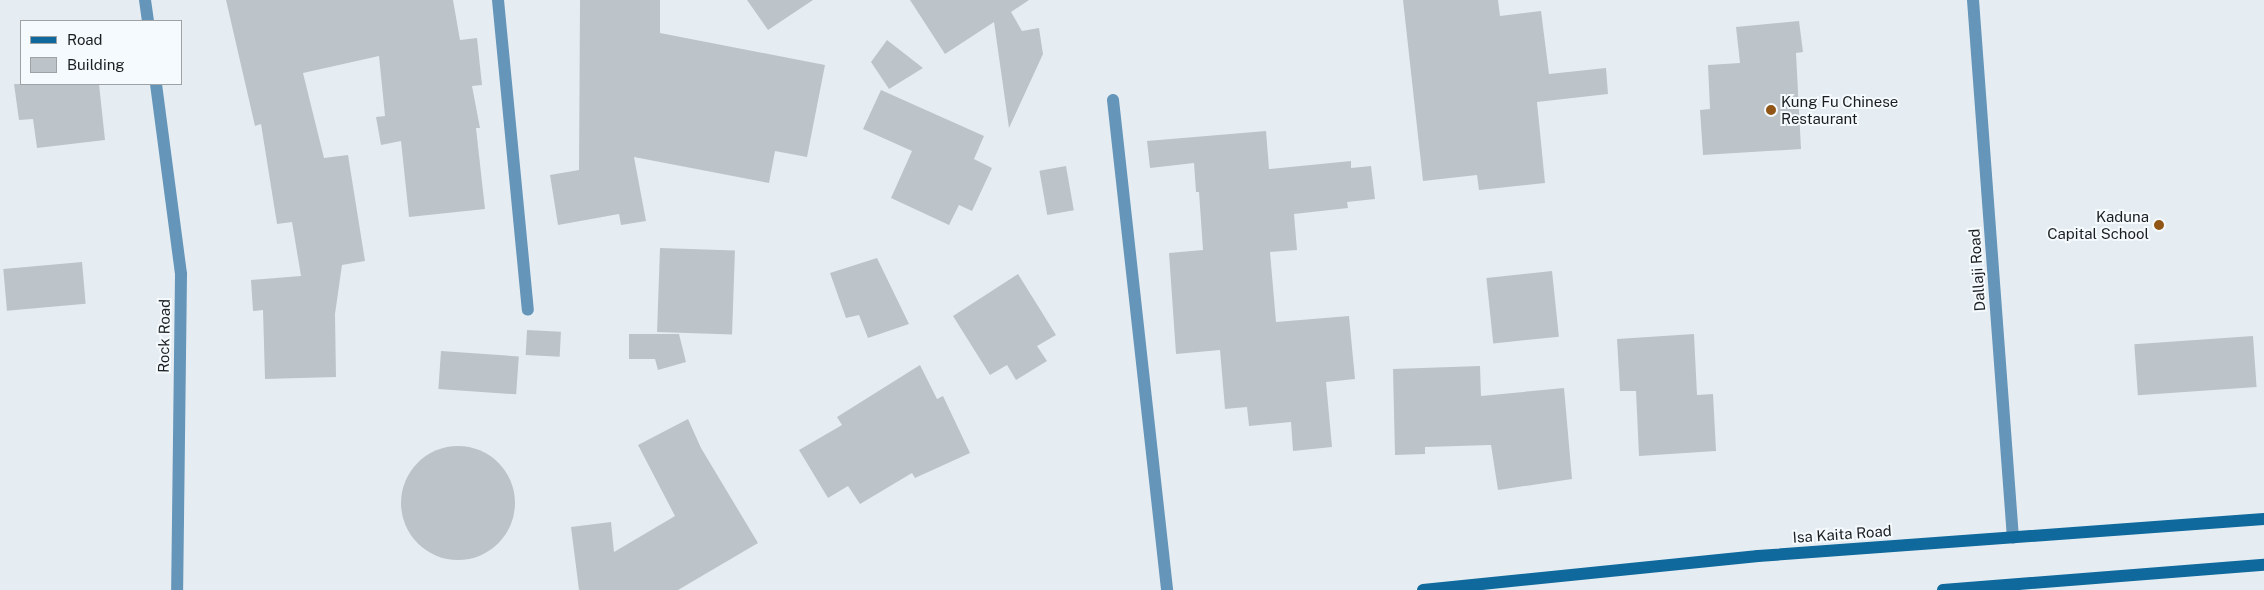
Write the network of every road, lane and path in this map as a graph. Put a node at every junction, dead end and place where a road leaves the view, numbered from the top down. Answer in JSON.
{"nodes":[{"id":1,"x":145,"y":0,"type":"edge"},
{"id":2,"x":498,"y":0,"type":"edge"},
{"id":3,"x":1973,"y":0,"type":"edge"},
{"id":4,"x":148,"y":20,"type":"edge"},
{"id":5,"x":156,"y":85,"type":"edge"},
{"id":6,"x":1113,"y":100,"type":"dead end"},
{"id":7,"x":528,"y":310,"type":"dead end"},
{"id":8,"x":2264,"y":519,"type":"edge"},
{"id":9,"x":2013,"y":538,"type":"junction"},
{"id":10,"x":2264,"y":565,"type":"edge"},
{"id":11,"x":1980,"y":588,"type":"edge"},
{"id":12,"x":177,"y":590,"type":"edge"},
{"id":13,"x":1167,"y":590,"type":"edge"},
{"id":14,"x":1423,"y":590,"type":"edge"},
{"id":15,"x":1943,"y":590,"type":"edge"}],
"edges":[{"from":1,"to":4,"type":"street"},
{"from":2,"to":7,"type":"street"},
{"from":3,"to":9,"type":"street","name":"Dallaji Road"},
{"from":5,"to":12,"type":"street","name":"Rock Road"},
{"from":6,"to":13,"type":"street"},
{"from":8,"to":9,"type":"main road","name":"Isa Kaita Road"},
{"from":9,"to":14,"type":"main road","name":"Isa Kaita Road"},
{"from":10,"to":11,"type":"main road"},
{"from":11,"to":15,"type":"main road"}]}
